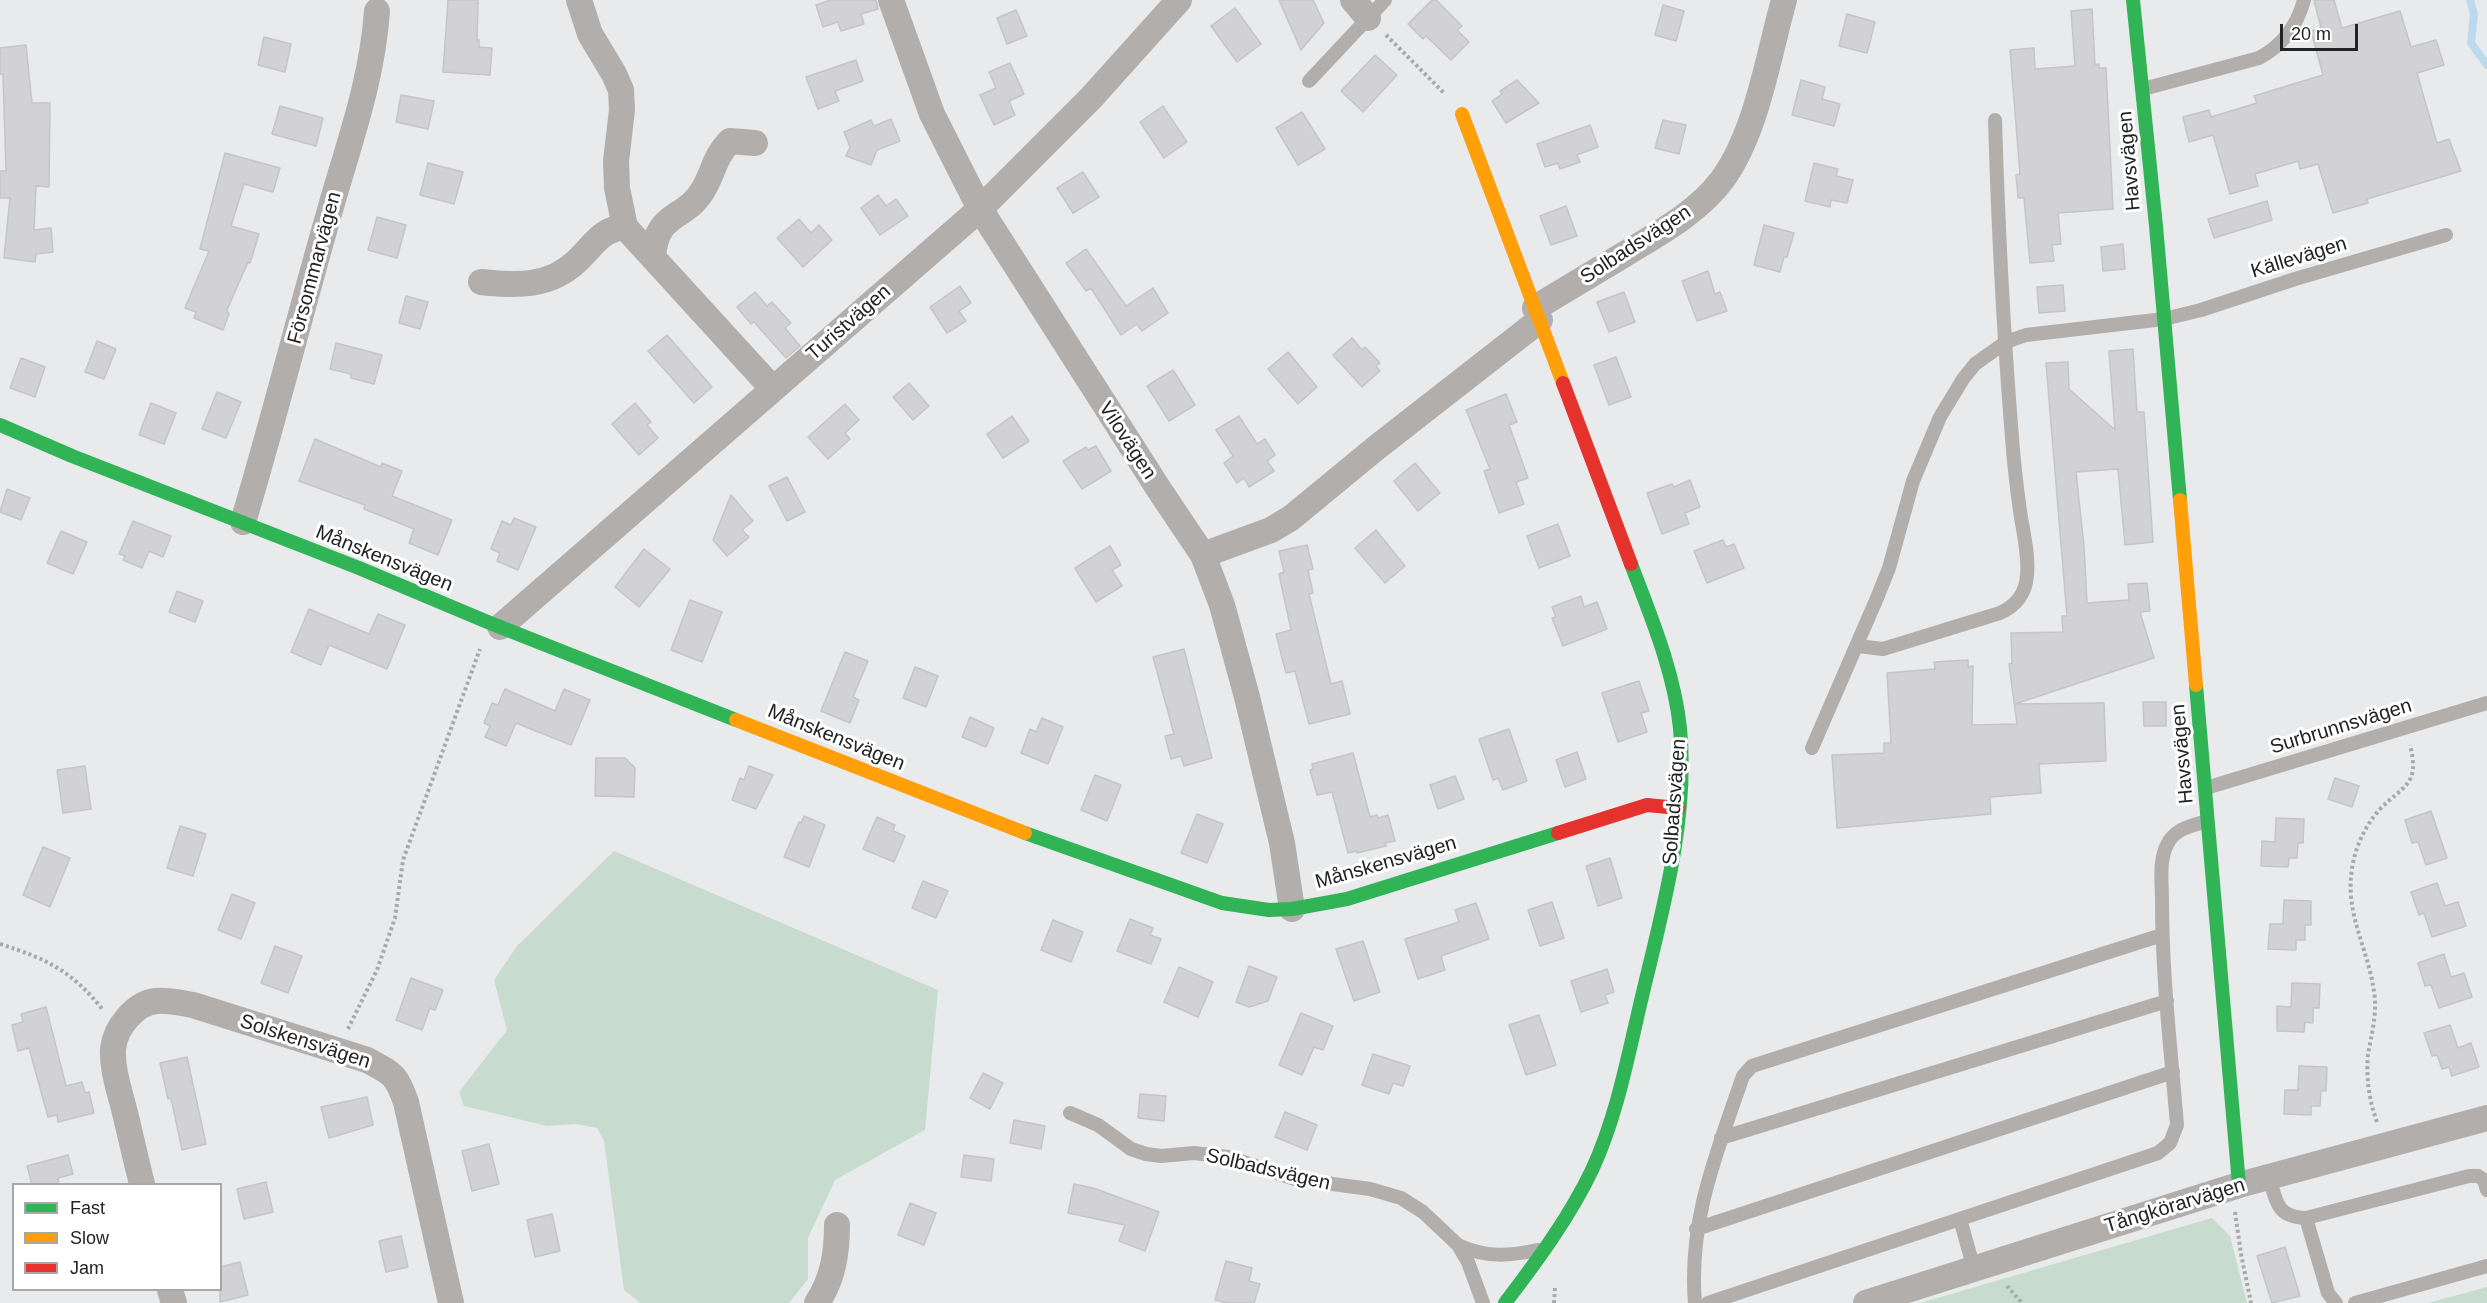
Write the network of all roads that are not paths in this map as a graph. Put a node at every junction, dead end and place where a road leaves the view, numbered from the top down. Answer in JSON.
{"nodes":[{"id":1,"x":579,"y":0,"type":"edge"},
{"id":2,"x":891,"y":0,"type":"edge"},
{"id":3,"x":1179,"y":0,"type":"edge"},
{"id":4,"x":1784,"y":0,"type":"edge"},
{"id":5,"x":2133,"y":0,"type":"edge"},
{"id":6,"x":2304,"y":0,"type":"edge"},
{"id":7,"x":1369,"y":6,"type":"edge"},
{"id":8,"x":377,"y":11,"type":"dead end"},
{"id":9,"x":1309,"y":81,"type":"dead end"},
{"id":10,"x":2143,"y":89,"type":"junction"},
{"id":11,"x":1462,"y":114,"type":"road end"},
{"id":12,"x":1995,"y":120,"type":"dead end"},
{"id":13,"x":755,"y":143,"type":"dead end"},
{"id":14,"x":980,"y":209,"type":"junction"},
{"id":15,"x":625,"y":227,"type":"junction"},
{"id":16,"x":2446,"y":234,"type":"dead end"},
{"id":17,"x":653,"y":258,"type":"junction"},
{"id":18,"x":481,"y":282,"type":"dead end"},
{"id":19,"x":1537,"y":314,"type":"junction"},
{"id":20,"x":2164,"y":319,"type":"junction"},
{"id":21,"x":2006,"y":342,"type":"junction"},
{"id":22,"x":773,"y":389,"type":"junction"},
{"id":23,"x":0,"y":425,"type":"edge"},
{"id":24,"x":243,"y":522,"type":"junction"},
{"id":25,"x":1203,"y":555,"type":"junction"},
{"id":26,"x":495,"y":625,"type":"junction"},
{"id":27,"x":1858,"y":646,"type":"junction"},
{"id":28,"x":2487,"y":703,"type":"edge"},
{"id":29,"x":1812,"y":748,"type":"dead end"},
{"id":30,"x":2206,"y":788,"type":"junction"},
{"id":31,"x":1678,"y":808,"type":"junction"},
{"id":32,"x":2209,"y":820,"type":"junction"},
{"id":33,"x":1292,"y":909,"type":"junction"},
{"id":34,"x":2162,"y":935,"type":"junction"},
{"id":35,"x":2167,"y":1001,"type":"junction"},
{"id":36,"x":2173,"y":1072,"type":"junction"},
{"id":37,"x":1070,"y":1113,"type":"dead end"},
{"id":38,"x":2487,"y":1118,"type":"edge"},
{"id":39,"x":1721,"y":1138,"type":"junction"},
{"id":40,"x":2269,"y":1177,"type":"junction"},
{"id":41,"x":142,"y":1183,"type":"edge"},
{"id":42,"x":2236,"y":1187,"type":"junction"},
{"id":43,"x":2487,"y":1190,"type":"edge"},
{"id":44,"x":2306,"y":1218,"type":"junction"},
{"id":45,"x":1960,"y":1219,"type":"junction"},
{"id":46,"x":837,"y":1225,"type":"dead end"},
{"id":47,"x":1696,"y":1229,"type":"junction"},
{"id":48,"x":1458,"y":1245,"type":"junction"},
{"id":49,"x":1543,"y":1249,"type":"junction"},
{"id":50,"x":2487,"y":1266,"type":"edge"},
{"id":51,"x":1974,"y":1269,"type":"junction"},
{"id":52,"x":451,"y":1303,"type":"edge"},
{"id":53,"x":818,"y":1303,"type":"edge"},
{"id":54,"x":1483,"y":1303,"type":"edge"},
{"id":55,"x":1505,"y":1303,"type":"edge"},
{"id":56,"x":1695,"y":1303,"type":"edge"},
{"id":57,"x":1708,"y":1303,"type":"edge"},
{"id":58,"x":1866,"y":1303,"type":"edge"},
{"id":59,"x":2336,"y":1303,"type":"edge"},
{"id":60,"x":2355,"y":1303,"type":"edge"}],
"edges":[{"from":1,"to":15,"type":"street"},
{"from":2,"to":14,"type":"street","name":"Vilovägen"},
{"from":3,"to":14,"type":"street","name":"Turistvägen"},
{"from":4,"to":19,"type":"street","name":"Solbadsvägen"},
{"from":5,"to":10,"type":"street","name":"Havsvägen"},
{"from":6,"to":10,"type":"lane"},
{"from":7,"to":9,"type":"lane"},
{"from":8,"to":24,"type":"street","name":"Försommarvägen"},
{"from":10,"to":20,"type":"street","name":"Havsvägen"},
{"from":11,"to":19,"type":"street","name":"Solbadsvägen"},
{"from":12,"to":21,"type":"lane"},
{"from":13,"to":17,"type":"street"},
{"from":14,"to":22,"type":"street","name":"Turistvägen"},
{"from":14,"to":25,"type":"street","name":"Vilovägen"},
{"from":15,"to":17,"type":"street"},
{"from":15,"to":18,"type":"street"},
{"from":16,"to":20,"type":"lane","name":"Källevägen"},
{"from":17,"to":22,"type":"street"},
{"from":19,"to":25,"type":"street","name":"Solbadsvägen"},
{"from":19,"to":31,"type":"street","name":"Solbadsvägen"},
{"from":20,"to":21,"type":"lane"},
{"from":20,"to":30,"type":"street","name":"Havsvägen"},
{"from":21,"to":27,"type":"lane"},
{"from":21,"to":27,"type":"lane"},
{"from":22,"to":26,"type":"street","name":"Turistvägen"},
{"from":23,"to":24,"type":"street","name":"Månskensvägen"},
{"from":24,"to":26,"type":"street","name":"Månskensvägen"},
{"from":25,"to":33,"type":"street","name":"Vilovägen"},
{"from":26,"to":33,"type":"street","name":"Månskensvägen"},
{"from":27,"to":29,"type":"lane"},
{"from":28,"to":30,"type":"lane","name":"Surbrunnsvägen"},
{"from":30,"to":32,"type":"street","name":"Havsvägen"},
{"from":31,"to":33,"type":"street","name":"Månskensvägen"},
{"from":31,"to":49,"type":"street","name":"Solbadsvägen"},
{"from":32,"to":34,"type":"lane"},
{"from":32,"to":42,"type":"street","name":"Havsvägen"},
{"from":34,"to":35,"type":"lane"},
{"from":34,"to":39,"type":"lane"},
{"from":35,"to":36,"type":"lane"},
{"from":35,"to":39,"type":"lane"},
{"from":36,"to":45,"type":"lane"},
{"from":36,"to":47,"type":"lane"},
{"from":37,"to":48,"type":"lane","name":"Solbadsvägen"},
{"from":38,"to":40,"type":"street","name":"Tångkörarvägen"},
{"from":39,"to":47,"type":"lane"},
{"from":40,"to":42,"type":"street","name":"Tångkörarvägen"},
{"from":40,"to":44,"type":"lane"},
{"from":41,"to":52,"type":"street","name":"Solskensvägen"},
{"from":42,"to":51,"type":"street","name":"Tångkörarvägen"},
{"from":43,"to":44,"type":"lane"},
{"from":44,"to":59,"type":"lane"},
{"from":45,"to":51,"type":"lane"},
{"from":45,"to":57,"type":"lane"},
{"from":46,"to":53,"type":"street"},
{"from":47,"to":56,"type":"lane"},
{"from":48,"to":49,"type":"lane","name":"Solbadsvägen"},
{"from":48,"to":54,"type":"lane","name":"Solbadsvägen"},
{"from":49,"to":55,"type":"street","name":"Solbadsvägen"},
{"from":50,"to":60,"type":"lane"},
{"from":51,"to":58,"type":"street","name":"Tångkörarvägen"}]}
